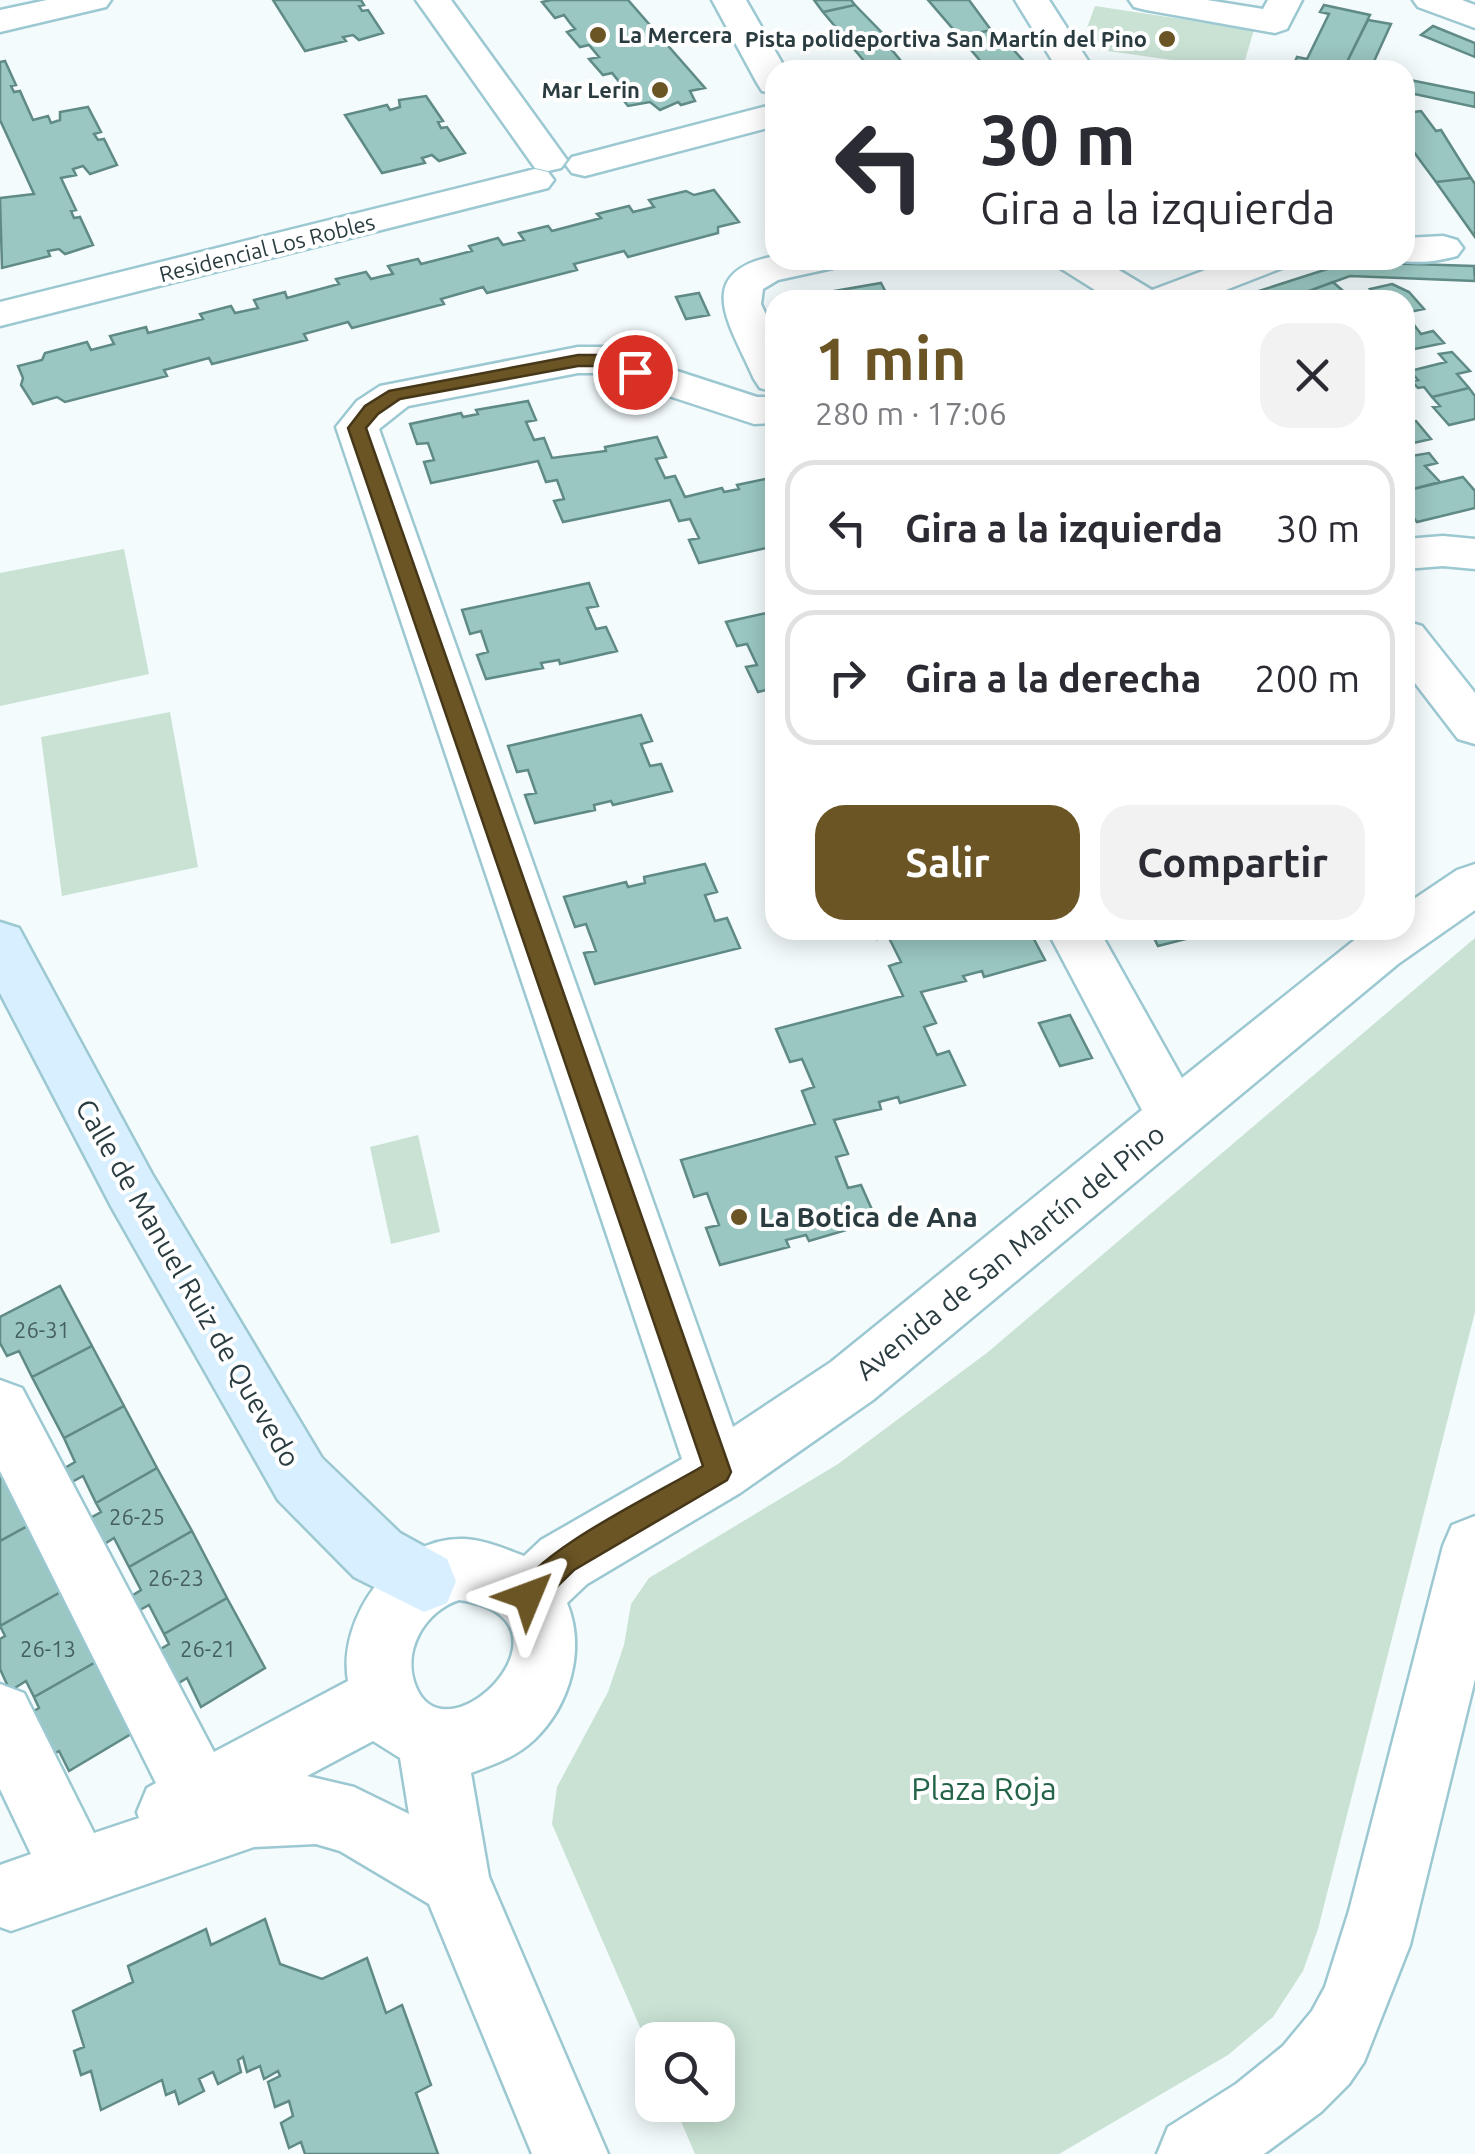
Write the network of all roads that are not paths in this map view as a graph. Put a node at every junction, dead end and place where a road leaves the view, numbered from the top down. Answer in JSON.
{"nodes":[{"id":1,"x":94,"y":0,"type":"edge"},
{"id":2,"x":434,"y":0,"type":"edge"},
{"id":3,"x":729,"y":0,"type":"edge"},
{"id":4,"x":1032,"y":0,"type":"edge"},
{"id":5,"x":1146,"y":0,"type":"edge"},
{"id":6,"x":1430,"y":0,"type":"edge"},
{"id":7,"x":1280,"y":11,"type":"edge"},
{"id":8,"x":1475,"y":18,"type":"edge"},
{"id":9,"x":0,"y":21,"type":"edge"},
{"id":10,"x":1258,"y":59,"type":"dead end"},
{"id":11,"x":1070,"y":60,"type":"edge"},
{"id":12,"x":765,"y":65,"type":"edge"},
{"id":13,"x":765,"y":117,"type":"edge"},
{"id":14,"x":556,"y":168,"type":"junction"},
{"id":15,"x":766,"y":270,"type":"edge"},
{"id":16,"x":1090,"y":270,"type":"edge"},
{"id":17,"x":1242,"y":270,"type":"edge"},
{"id":18,"x":1124,"y":290,"type":"edge"},
{"id":19,"x":1189,"y":290,"type":"edge"},
{"id":20,"x":0,"y":314,"type":"edge"},
{"id":21,"x":765,"y":357,"type":"edge"},
{"id":22,"x":765,"y":410,"type":"edge"},
{"id":23,"x":1415,"y":553,"type":"edge"},
{"id":24,"x":1475,"y":554,"type":"edge"},
{"id":25,"x":1415,"y":650,"type":"edge"},
{"id":26,"x":1475,"y":727,"type":"edge"},
{"id":27,"x":1475,"y":884,"type":"edge"},
{"id":28,"x":1415,"y":925,"type":"edge"},
{"id":29,"x":1078,"y":940,"type":"edge"},
{"id":30,"x":1392,"y":940,"type":"edge"},
{"id":31,"x":4,"y":959,"type":"edge"},
{"id":32,"x":1176,"y":1118,"type":"junction"},
{"id":33,"x":0,"y":1408,"type":"edge"},
{"id":34,"x":718,"y":1472,"type":"junction"},
{"id":35,"x":1475,"y":1546,"type":"edge"},
{"id":36,"x":424,"y":1581,"type":"junction"},
{"id":37,"x":528,"y":1596,"type":"junction"},
{"id":38,"x":0,"y":1717,"type":"edge"},
{"id":39,"x":408,"y":1719,"type":"junction"},
{"id":40,"x":200,"y":1797,"type":"junction"},
{"id":41,"x":73,"y":1864,"type":"junction"},
{"id":42,"x":454,"y":1879,"type":"junction"},
{"id":43,"x":5,"y":1899,"type":"edge"},
{"id":44,"x":570,"y":2154,"type":"edge"},
{"id":45,"x":1195,"y":2154,"type":"edge"}],
"edges":[{"from":1,"to":9,"type":"street"},
{"from":2,"to":14,"type":"street"},
{"from":3,"to":12,"type":"street"},
{"from":4,"to":11,"type":"street"},
{"from":5,"to":7,"type":"street"},
{"from":6,"to":8,"type":"street"},
{"from":7,"to":10,"type":"street"},
{"from":13,"to":14,"type":"street","name":"Residencial Los Robles"},
{"from":14,"to":20,"type":"street","name":"Residencial Los Robles"},
{"from":15,"to":21,"type":"street"},
{"from":16,"to":18,"type":"street"},
{"from":17,"to":19,"type":"street"},
{"from":22,"to":34,"type":"street"},
{"from":23,"to":24,"type":"street"},
{"from":25,"to":26,"type":"street"},
{"from":27,"to":28,"type":"street","name":"Avenida de San Martín del Pino"},
{"from":29,"to":32,"type":"street"},
{"from":30,"to":32,"type":"street","name":"Avenida de San Martín del Pino"},
{"from":31,"to":36,"type":"main road","name":"Calle de Manuel Ruiz de Quevedo"},
{"from":32,"to":34,"type":"street","name":"Avenida de San Martín del Pino"},
{"from":33,"to":40,"type":"street"},
{"from":34,"to":37,"type":"street","name":"Avenida de San Martín del Pino"},
{"from":35,"to":45,"type":"street"},
{"from":36,"to":37,"type":"street"},
{"from":36,"to":39,"type":"street"},
{"from":37,"to":39,"type":"street"},
{"from":38,"to":41,"type":"street"},
{"from":39,"to":40,"type":"street"},
{"from":39,"to":42,"type":"street"},
{"from":40,"to":41,"type":"street"},
{"from":41,"to":43,"type":"street"},
{"from":42,"to":43,"type":"street"},
{"from":42,"to":44,"type":"street"}]}
